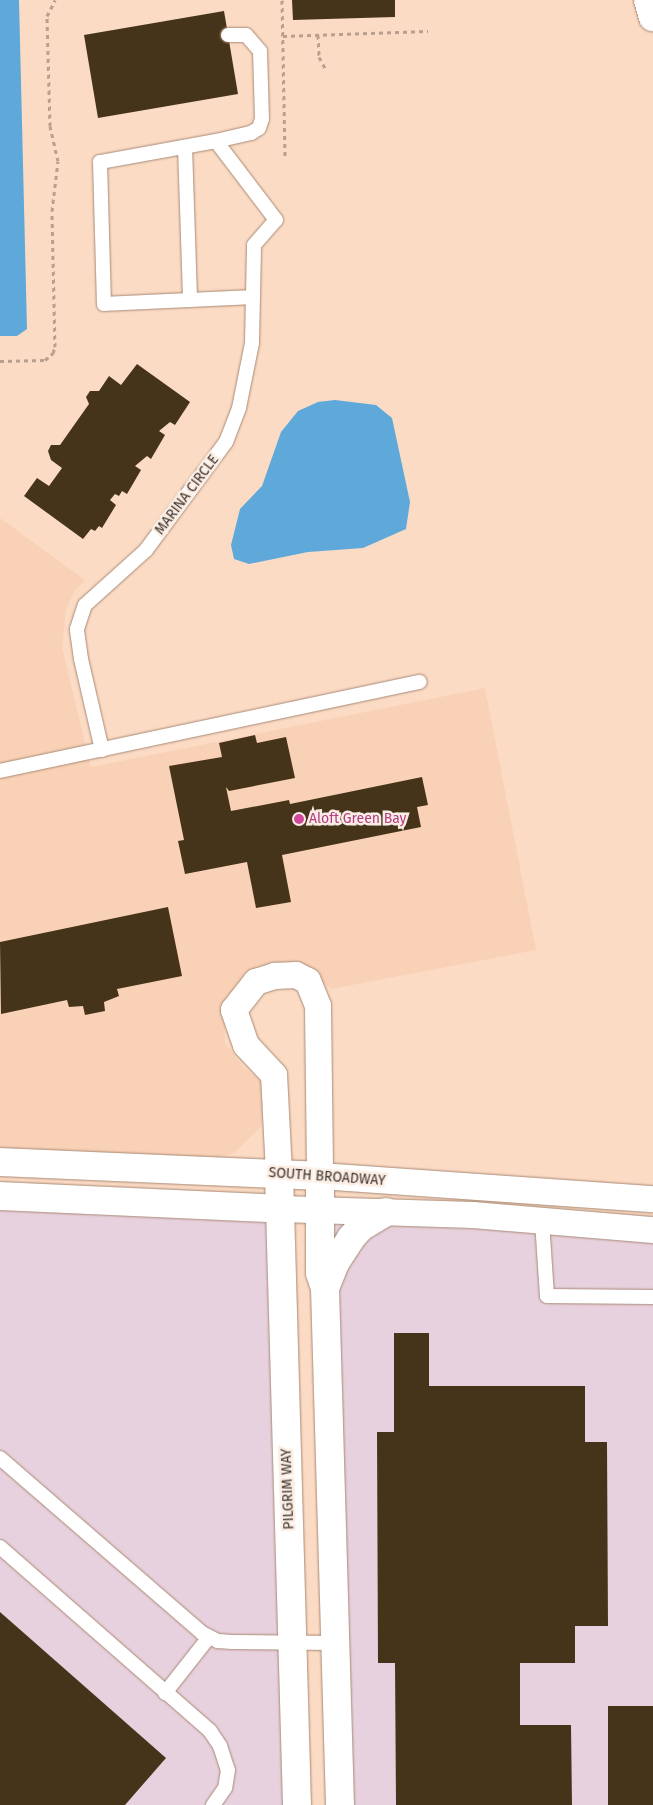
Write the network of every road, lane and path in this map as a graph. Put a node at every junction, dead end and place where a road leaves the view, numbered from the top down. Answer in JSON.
{"nodes":[{"id":1,"x":55,"y":0,"type":"edge"},
{"id":2,"x":282,"y":0,"type":"edge"},
{"id":3,"x":648,"y":0,"type":"edge"},
{"id":4,"x":653,"y":17,"type":"edge"},
{"id":5,"x":428,"y":31,"type":"dead end"},
{"id":6,"x":228,"y":35,"type":"dead end"},
{"id":7,"x":318,"y":35,"type":"junction"},
{"id":8,"x":283,"y":36,"type":"junction"},
{"id":9,"x":325,"y":68,"type":"dead end"},
{"id":10,"x":216,"y":141,"type":"junction"},
{"id":11,"x":186,"y":147,"type":"junction"},
{"id":12,"x":285,"y":156,"type":"dead end"},
{"id":13,"x":253,"y":298,"type":"junction"},
{"id":14,"x":190,"y":300,"type":"junction"},
{"id":15,"x":0,"y":361,"type":"edge"},
{"id":16,"x":420,"y":682,"type":"dead end"},
{"id":17,"x":102,"y":750,"type":"junction"},
{"id":18,"x":0,"y":771,"type":"edge"},
{"id":19,"x":0,"y":1162,"type":"edge"},
{"id":20,"x":279,"y":1173,"type":"junction"},
{"id":21,"x":320,"y":1176,"type":"junction"},
{"id":22,"x":0,"y":1196,"type":"edge"},
{"id":23,"x":653,"y":1199,"type":"edge"},
{"id":24,"x":280,"y":1209,"type":"junction"},
{"id":25,"x":318,"y":1210,"type":"junction"},
{"id":26,"x":386,"y":1212,"type":"junction"},
{"id":27,"x":542,"y":1221,"type":"junction"},
{"id":28,"x":653,"y":1230,"type":"edge"},
{"id":29,"x":325,"y":1288,"type":"junction"},
{"id":30,"x":653,"y":1297,"type":"edge"},
{"id":31,"x":0,"y":1458,"type":"edge"},
{"id":32,"x":0,"y":1547,"type":"edge"},
{"id":33,"x":209,"y":1636,"type":"junction"},
{"id":34,"x":292,"y":1641,"type":"junction"},
{"id":35,"x":335,"y":1643,"type":"junction"},
{"id":36,"x":165,"y":1693,"type":"junction"},
{"id":37,"x":213,"y":1805,"type":"edge"},
{"id":38,"x":297,"y":1805,"type":"edge"},
{"id":39,"x":340,"y":1805,"type":"edge"}],
"edges":[{"from":1,"to":15,"type":"path"},
{"from":2,"to":8,"type":"path"},
{"from":3,"to":4,"type":"main road"},
{"from":5,"to":7,"type":"path"},
{"from":6,"to":10,"type":"lane"},
{"from":7,"to":8,"type":"path"},
{"from":7,"to":9,"type":"path"},
{"from":8,"to":12,"type":"path"},
{"from":10,"to":11,"type":"lane"},
{"from":10,"to":13,"type":"lane","name":"MARINA CIRCLE"},
{"from":11,"to":14,"type":"lane"},
{"from":11,"to":14,"type":"lane"},
{"from":13,"to":14,"type":"lane"},
{"from":13,"to":17,"type":"lane","name":"MARINA CIRCLE"},
{"from":16,"to":17,"type":"lane"},
{"from":17,"to":18,"type":"lane"},
{"from":19,"to":20,"type":"main road","name":"SOUTH BROADWAY"},
{"from":20,"to":21,"type":"main road","name":"SOUTH BROADWAY"},
{"from":20,"to":21,"type":"street"},
{"from":20,"to":24,"type":"main road","name":"PILGRIM WAY"},
{"from":21,"to":23,"type":"street","name":"SOUTH BROADWAY"},
{"from":21,"to":25,"type":"main road"},
{"from":22,"to":24,"type":"main road"},
{"from":24,"to":25,"type":"street"},
{"from":24,"to":34,"type":"main road","name":"PILGRIM WAY"},
{"from":25,"to":26,"type":"street"},
{"from":25,"to":29,"type":"main road"},
{"from":26,"to":27,"type":"street"},
{"from":26,"to":29,"type":"main road"},
{"from":27,"to":28,"type":"street"},
{"from":27,"to":30,"type":"lane"},
{"from":29,"to":35,"type":"main road"},
{"from":31,"to":33,"type":"lane"},
{"from":32,"to":36,"type":"lane"},
{"from":33,"to":34,"type":"lane"},
{"from":33,"to":36,"type":"lane"},
{"from":34,"to":35,"type":"lane"},
{"from":34,"to":38,"type":"main road","name":"PILGRIM WAY"},
{"from":35,"to":39,"type":"main road"},
{"from":36,"to":37,"type":"lane"}]}
